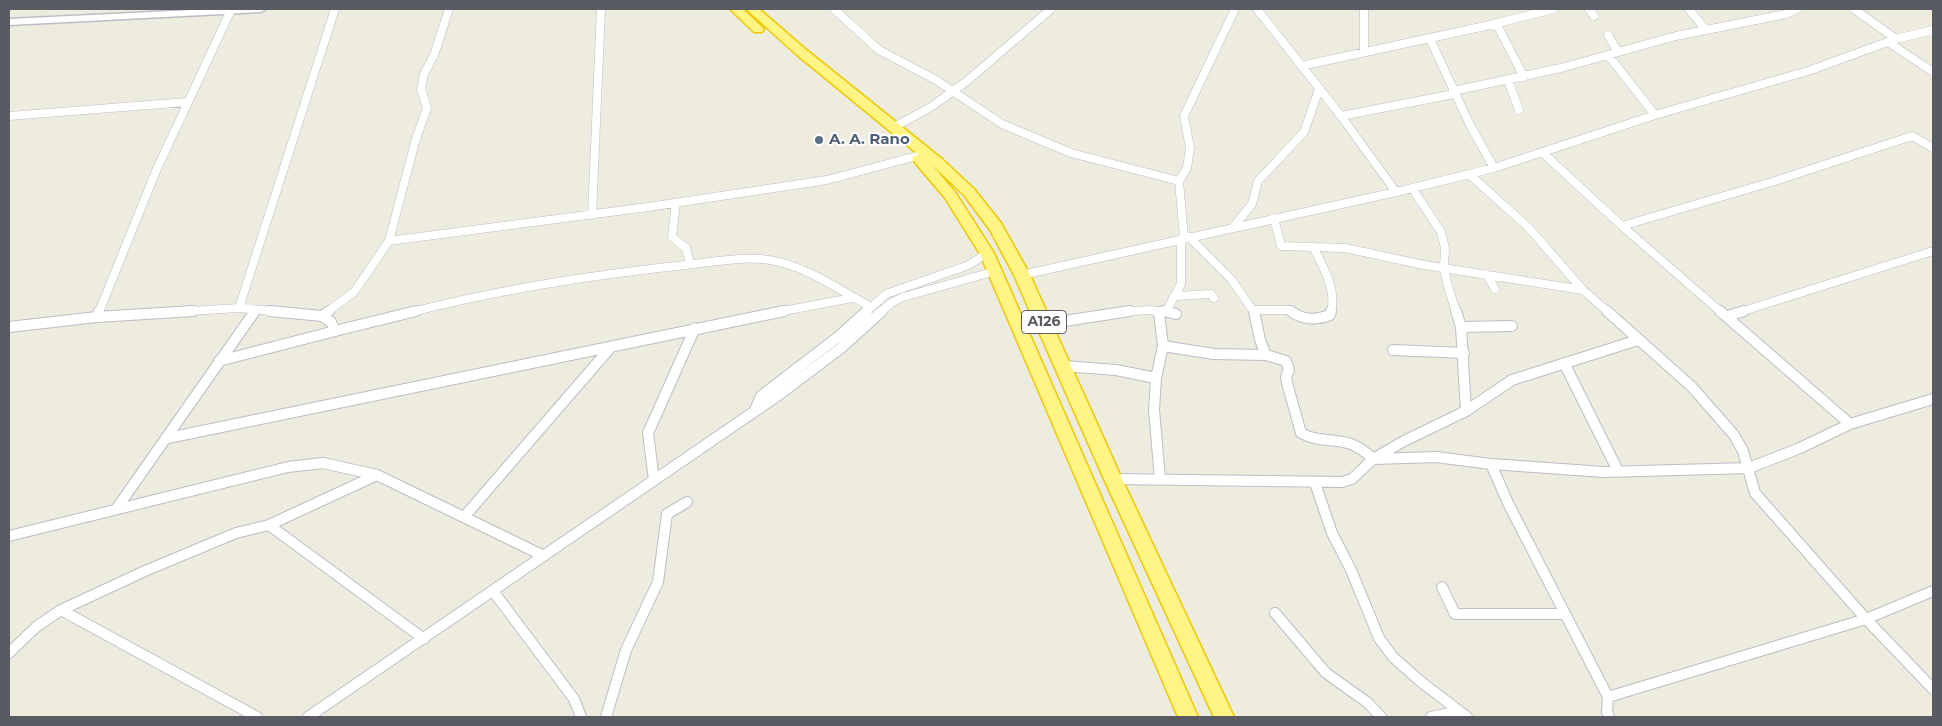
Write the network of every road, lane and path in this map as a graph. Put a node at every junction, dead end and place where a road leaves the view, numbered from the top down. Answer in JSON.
{"nodes":[{"id":1,"x":261,"y":9,"type":"edge"},
{"id":2,"x":335,"y":9,"type":"edge"},
{"id":3,"x":449,"y":9,"type":"edge"},
{"id":4,"x":601,"y":9,"type":"edge"},
{"id":5,"x":736,"y":9,"type":"edge"},
{"id":6,"x":752,"y":9,"type":"edge"},
{"id":7,"x":834,"y":9,"type":"edge"},
{"id":8,"x":1051,"y":9,"type":"edge"},
{"id":9,"x":1235,"y":9,"type":"edge"},
{"id":10,"x":1257,"y":9,"type":"edge"},
{"id":11,"x":1364,"y":9,"type":"edge"},
{"id":12,"x":1516,"y":9,"type":"edge"},
{"id":13,"x":1553,"y":9,"type":"edge"},
{"id":14,"x":1589,"y":9,"type":"edge"},
{"id":15,"x":1689,"y":9,"type":"edge"},
{"id":16,"x":1797,"y":9,"type":"edge"},
{"id":17,"x":1854,"y":9,"type":"edge"},
{"id":18,"x":231,"y":10,"type":"junction"},
{"id":19,"x":1594,"y":16,"type":"dead end"},
{"id":20,"x":1521,"y":17,"type":"junction"},
{"id":21,"x":9,"y":22,"type":"edge"},
{"id":22,"x":1496,"y":23,"type":"junction"},
{"id":23,"x":1706,"y":30,"type":"junction"},
{"id":24,"x":1933,"y":30,"type":"edge"},
{"id":25,"x":1608,"y":35,"type":"dead end"},
{"id":26,"x":1430,"y":39,"type":"junction"},
{"id":27,"x":1896,"y":39,"type":"junction"},
{"id":28,"x":1888,"y":42,"type":"junction"},
{"id":29,"x":1364,"y":51,"type":"junction"},
{"id":30,"x":1618,"y":52,"type":"junction"},
{"id":31,"x":1609,"y":56,"type":"junction"},
{"id":32,"x":1301,"y":66,"type":"junction"},
{"id":33,"x":1933,"y":72,"type":"edge"},
{"id":34,"x":1524,"y":77,"type":"junction"},
{"id":35,"x":1508,"y":80,"type":"junction"},
{"id":36,"x":1320,"y":89,"type":"junction"},
{"id":37,"x":953,"y":91,"type":"junction"},
{"id":38,"x":1454,"y":93,"type":"junction"},
{"id":39,"x":187,"y":102,"type":"junction"},
{"id":40,"x":1519,"y":110,"type":"dead end"},
{"id":41,"x":1655,"y":115,"type":"junction"},
{"id":42,"x":9,"y":116,"type":"edge"},
{"id":43,"x":1340,"y":116,"type":"junction"},
{"id":44,"x":894,"y":127,"type":"junction"},
{"id":45,"x":1933,"y":148,"type":"edge"},
{"id":46,"x":1543,"y":153,"type":"junction"},
{"id":47,"x":917,"y":156,"type":"junction"},
{"id":48,"x":1494,"y":168,"type":"junction"},
{"id":49,"x":1469,"y":174,"type":"junction"},
{"id":50,"x":1179,"y":181,"type":"junction"},
{"id":51,"x":1412,"y":188,"type":"junction"},
{"id":52,"x":1396,"y":192,"type":"junction"},
{"id":53,"x":676,"y":203,"type":"junction"},
{"id":54,"x":592,"y":214,"type":"junction"},
{"id":55,"x":1274,"y":218,"type":"junction"},
{"id":56,"x":1234,"y":226,"type":"junction"},
{"id":57,"x":1622,"y":226,"type":"junction"},
{"id":58,"x":1185,"y":238,"type":"junction"},
{"id":59,"x":389,"y":241,"type":"junction"},
{"id":60,"x":1313,"y":247,"type":"junction"},
{"id":61,"x":1933,"y":251,"type":"edge"},
{"id":62,"x":987,"y":253,"type":"junction"},
{"id":63,"x":690,"y":264,"type":"junction"},
{"id":64,"x":1444,"y":267,"type":"junction"},
{"id":65,"x":996,"y":271,"type":"junction"},
{"id":66,"x":1022,"y":274,"type":"junction"},
{"id":67,"x":1486,"y":274,"type":"junction"},
{"id":68,"x":1495,"y":289,"type":"dead end"},
{"id":69,"x":1583,"y":290,"type":"junction"},
{"id":70,"x":1176,"y":296,"type":"junction"},
{"id":71,"x":852,"y":298,"type":"junction"},
{"id":72,"x":1214,"y":298,"type":"dead end"},
{"id":73,"x":871,"y":307,"type":"junction"},
{"id":74,"x":239,"y":308,"type":"junction"},
{"id":75,"x":256,"y":310,"type":"junction"},
{"id":76,"x":1254,"y":310,"type":"junction"},
{"id":77,"x":1171,"y":312,"type":"junction"},
{"id":78,"x":322,"y":316,"type":"junction"},
{"id":79,"x":1728,"y":316,"type":"junction"},
{"id":80,"x":97,"y":317,"type":"junction"},
{"id":81,"x":1045,"y":324,"type":"junction"},
{"id":82,"x":1512,"y":326,"type":"dead end"},
{"id":83,"x":9,"y":327,"type":"edge"},
{"id":84,"x":1461,"y":327,"type":"junction"},
{"id":85,"x":695,"y":328,"type":"junction"},
{"id":86,"x":335,"y":331,"type":"junction"},
{"id":87,"x":1638,"y":340,"type":"junction"},
{"id":88,"x":1163,"y":346,"type":"junction"},
{"id":89,"x":611,"y":347,"type":"junction"},
{"id":90,"x":1393,"y":350,"type":"dead end"},
{"id":91,"x":1464,"y":352,"type":"junction"},
{"id":92,"x":1266,"y":356,"type":"junction"},
{"id":93,"x":219,"y":360,"type":"junction"},
{"id":94,"x":1564,"y":363,"type":"junction"},
{"id":95,"x":1064,"y":366,"type":"junction"},
{"id":96,"x":1156,"y":378,"type":"junction"},
{"id":97,"x":1933,"y":399,"type":"edge"},
{"id":98,"x":755,"y":410,"type":"junction"},
{"id":99,"x":1466,"y":411,"type":"junction"},
{"id":100,"x":1850,"y":424,"type":"junction"},
{"id":101,"x":168,"y":438,"type":"junction"},
{"id":102,"x":1373,"y":459,"type":"junction"},
{"id":103,"x":1491,"y":464,"type":"junction"},
{"id":104,"x":1749,"y":468,"type":"junction"},
{"id":105,"x":1618,"y":471,"type":"junction"},
{"id":106,"x":377,"y":475,"type":"junction"},
{"id":107,"x":1113,"y":479,"type":"junction"},
{"id":108,"x":1160,"y":479,"type":"junction"},
{"id":109,"x":654,"y":480,"type":"junction"},
{"id":110,"x":1315,"y":483,"type":"junction"},
{"id":111,"x":687,"y":502,"type":"dead end"},
{"id":112,"x":117,"y":508,"type":"junction"},
{"id":113,"x":464,"y":517,"type":"junction"},
{"id":114,"x":269,"y":525,"type":"junction"},
{"id":115,"x":10,"y":536,"type":"edge"},
{"id":116,"x":544,"y":556,"type":"junction"},
{"id":117,"x":1442,"y":587,"type":"dead end"},
{"id":118,"x":493,"y":591,"type":"junction"},
{"id":119,"x":1933,"y":591,"type":"edge"},
{"id":120,"x":61,"y":610,"type":"junction"},
{"id":121,"x":1276,"y":612,"type":"dead end"},
{"id":122,"x":1565,"y":614,"type":"junction"},
{"id":123,"x":1866,"y":620,"type":"junction"},
{"id":124,"x":424,"y":639,"type":"junction"},
{"id":125,"x":9,"y":653,"type":"edge"},
{"id":126,"x":1933,"y":689,"type":"edge"},
{"id":127,"x":1608,"y":697,"type":"junction"},
{"id":128,"x":1463,"y":714,"type":"edge"},
{"id":129,"x":257,"y":717,"type":"edge"},
{"id":130,"x":308,"y":717,"type":"edge"},
{"id":131,"x":580,"y":717,"type":"edge"},
{"id":132,"x":606,"y":717,"type":"edge"},
{"id":133,"x":1188,"y":717,"type":"edge"},
{"id":134,"x":1224,"y":717,"type":"edge"},
{"id":135,"x":1381,"y":717,"type":"edge"},
{"id":136,"x":1431,"y":717,"type":"edge"},
{"id":137,"x":1609,"y":717,"type":"edge"}],
"edges":[{"from":1,"to":18,"type":"street"},
{"from":2,"to":74,"type":"street"},
{"from":3,"to":59,"type":"street"},
{"from":4,"to":54,"type":"street"},
{"from":5,"to":47,"type":"highway","number":"A126"},
{"from":6,"to":44,"type":"highway","number":"A126"},
{"from":7,"to":37,"type":"street"},
{"from":8,"to":37,"type":"street"},
{"from":9,"to":50,"type":"street"},
{"from":10,"to":32,"type":"street"},
{"from":11,"to":29,"type":"street"},
{"from":12,"to":20,"type":"street"},
{"from":13,"to":20,"type":"street"},
{"from":14,"to":19,"type":"street"},
{"from":15,"to":23,"type":"street"},
{"from":16,"to":23,"type":"street"},
{"from":17,"to":27,"type":"street"},
{"from":18,"to":21,"type":"street"},
{"from":18,"to":39,"type":"street"},
{"from":20,"to":22,"type":"street"},
{"from":22,"to":26,"type":"street"},
{"from":22,"to":34,"type":"street"},
{"from":23,"to":30,"type":"street"},
{"from":24,"to":27,"type":"street"},
{"from":25,"to":30,"type":"street"},
{"from":26,"to":29,"type":"street"},
{"from":26,"to":38,"type":"street"},
{"from":27,"to":28,"type":"street"},
{"from":28,"to":33,"type":"street"},
{"from":28,"to":41,"type":"street"},
{"from":29,"to":32,"type":"street"},
{"from":30,"to":31,"type":"street"},
{"from":31,"to":34,"type":"street"},
{"from":31,"to":41,"type":"street"},
{"from":32,"to":36,"type":"street"},
{"from":34,"to":35,"type":"street"},
{"from":35,"to":38,"type":"street"},
{"from":35,"to":40,"type":"street"},
{"from":36,"to":43,"type":"street"},
{"from":36,"to":56,"type":"street"},
{"from":37,"to":44,"type":"street"},
{"from":37,"to":50,"type":"street"},
{"from":38,"to":43,"type":"street"},
{"from":38,"to":48,"type":"street"},
{"from":39,"to":42,"type":"street"},
{"from":39,"to":80,"type":"street"},
{"from":41,"to":46,"type":"street"},
{"from":43,"to":52,"type":"street"},
{"from":44,"to":66,"type":"highway","number":"A126"},
{"from":45,"to":57,"type":"street"},
{"from":46,"to":48,"type":"street"},
{"from":46,"to":57,"type":"street"},
{"from":47,"to":53,"type":"street"},
{"from":47,"to":62,"type":"highway","number":"A126"},
{"from":48,"to":49,"type":"street"},
{"from":49,"to":51,"type":"street"},
{"from":49,"to":69,"type":"street"},
{"from":50,"to":58,"type":"street"},
{"from":51,"to":52,"type":"street"},
{"from":51,"to":64,"type":"street"},
{"from":52,"to":55,"type":"street"},
{"from":53,"to":54,"type":"street"},
{"from":53,"to":63,"type":"street"},
{"from":54,"to":59,"type":"street"},
{"from":55,"to":56,"type":"street"},
{"from":55,"to":60,"type":"street"},
{"from":56,"to":58,"type":"street"},
{"from":57,"to":79,"type":"street"},
{"from":58,"to":66,"type":"street"},
{"from":58,"to":70,"type":"street"},
{"from":58,"to":76,"type":"street"},
{"from":59,"to":78,"type":"street"},
{"from":60,"to":64,"type":"street"},
{"from":60,"to":76,"type":"street"},
{"from":61,"to":79,"type":"street"},
{"from":62,"to":65,"type":"highway","number":"A126"},
{"from":62,"to":73,"type":"street"},
{"from":63,"to":71,"type":"street"},
{"from":63,"to":86,"type":"street"},
{"from":64,"to":67,"type":"street"},
{"from":64,"to":84,"type":"street"},
{"from":65,"to":98,"type":"street"},
{"from":65,"to":133,"type":"highway","number":"A126"},
{"from":66,"to":81,"type":"highway","number":"A126"},
{"from":67,"to":68,"type":"street"},
{"from":67,"to":69,"type":"street"},
{"from":69,"to":87,"type":"street"},
{"from":70,"to":72,"type":"street"},
{"from":70,"to":77,"type":"street"},
{"from":71,"to":73,"type":"street"},
{"from":71,"to":85,"type":"street"},
{"from":73,"to":98,"type":"street"},
{"from":74,"to":75,"type":"street"},
{"from":74,"to":80,"type":"street"},
{"from":75,"to":78,"type":"street"},
{"from":75,"to":93,"type":"street"},
{"from":76,"to":92,"type":"street"},
{"from":77,"to":81,"type":"street"},
{"from":77,"to":88,"type":"street"},
{"from":78,"to":86,"type":"street"},
{"from":79,"to":100,"type":"street"},
{"from":80,"to":83,"type":"street"},
{"from":81,"to":95,"type":"highway","number":"A126"},
{"from":82,"to":84,"type":"street"},
{"from":84,"to":91,"type":"street"},
{"from":85,"to":89,"type":"street"},
{"from":85,"to":109,"type":"street"},
{"from":86,"to":93,"type":"street"},
{"from":87,"to":94,"type":"street"},
{"from":87,"to":104,"type":"street"},
{"from":88,"to":92,"type":"street"},
{"from":88,"to":96,"type":"street"},
{"from":89,"to":101,"type":"street"},
{"from":89,"to":113,"type":"street"},
{"from":90,"to":91,"type":"street"},
{"from":91,"to":99,"type":"street"},
{"from":92,"to":102,"type":"street"},
{"from":93,"to":101,"type":"street"},
{"from":94,"to":99,"type":"street"},
{"from":94,"to":105,"type":"street"},
{"from":95,"to":96,"type":"street"},
{"from":95,"to":107,"type":"highway","number":"A126"},
{"from":96,"to":108,"type":"street"},
{"from":97,"to":100,"type":"street"},
{"from":98,"to":109,"type":"street"},
{"from":99,"to":102,"type":"street"},
{"from":100,"to":104,"type":"street"},
{"from":101,"to":112,"type":"street"},
{"from":102,"to":103,"type":"street"},
{"from":102,"to":110,"type":"street"},
{"from":103,"to":105,"type":"street"},
{"from":103,"to":122,"type":"street"},
{"from":104,"to":105,"type":"street"},
{"from":104,"to":123,"type":"street"},
{"from":106,"to":112,"type":"street"},
{"from":106,"to":113,"type":"street"},
{"from":106,"to":114,"type":"street"},
{"from":107,"to":108,"type":"street"},
{"from":107,"to":134,"type":"highway","number":"A126"},
{"from":108,"to":110,"type":"street"},
{"from":109,"to":116,"type":"street"},
{"from":110,"to":128,"type":"street"},
{"from":111,"to":132,"type":"street"},
{"from":112,"to":115,"type":"street"},
{"from":113,"to":116,"type":"street"},
{"from":114,"to":120,"type":"street"},
{"from":114,"to":124,"type":"street"},
{"from":116,"to":118,"type":"street"},
{"from":117,"to":122,"type":"street"},
{"from":118,"to":124,"type":"street"},
{"from":118,"to":131,"type":"street"},
{"from":119,"to":123,"type":"street"},
{"from":120,"to":125,"type":"street"},
{"from":120,"to":129,"type":"street"},
{"from":121,"to":135,"type":"street"},
{"from":122,"to":127,"type":"street"},
{"from":123,"to":126,"type":"street"},
{"from":123,"to":127,"type":"street"},
{"from":124,"to":130,"type":"street"},
{"from":127,"to":137,"type":"street"},
{"from":128,"to":136,"type":"street"}]}
